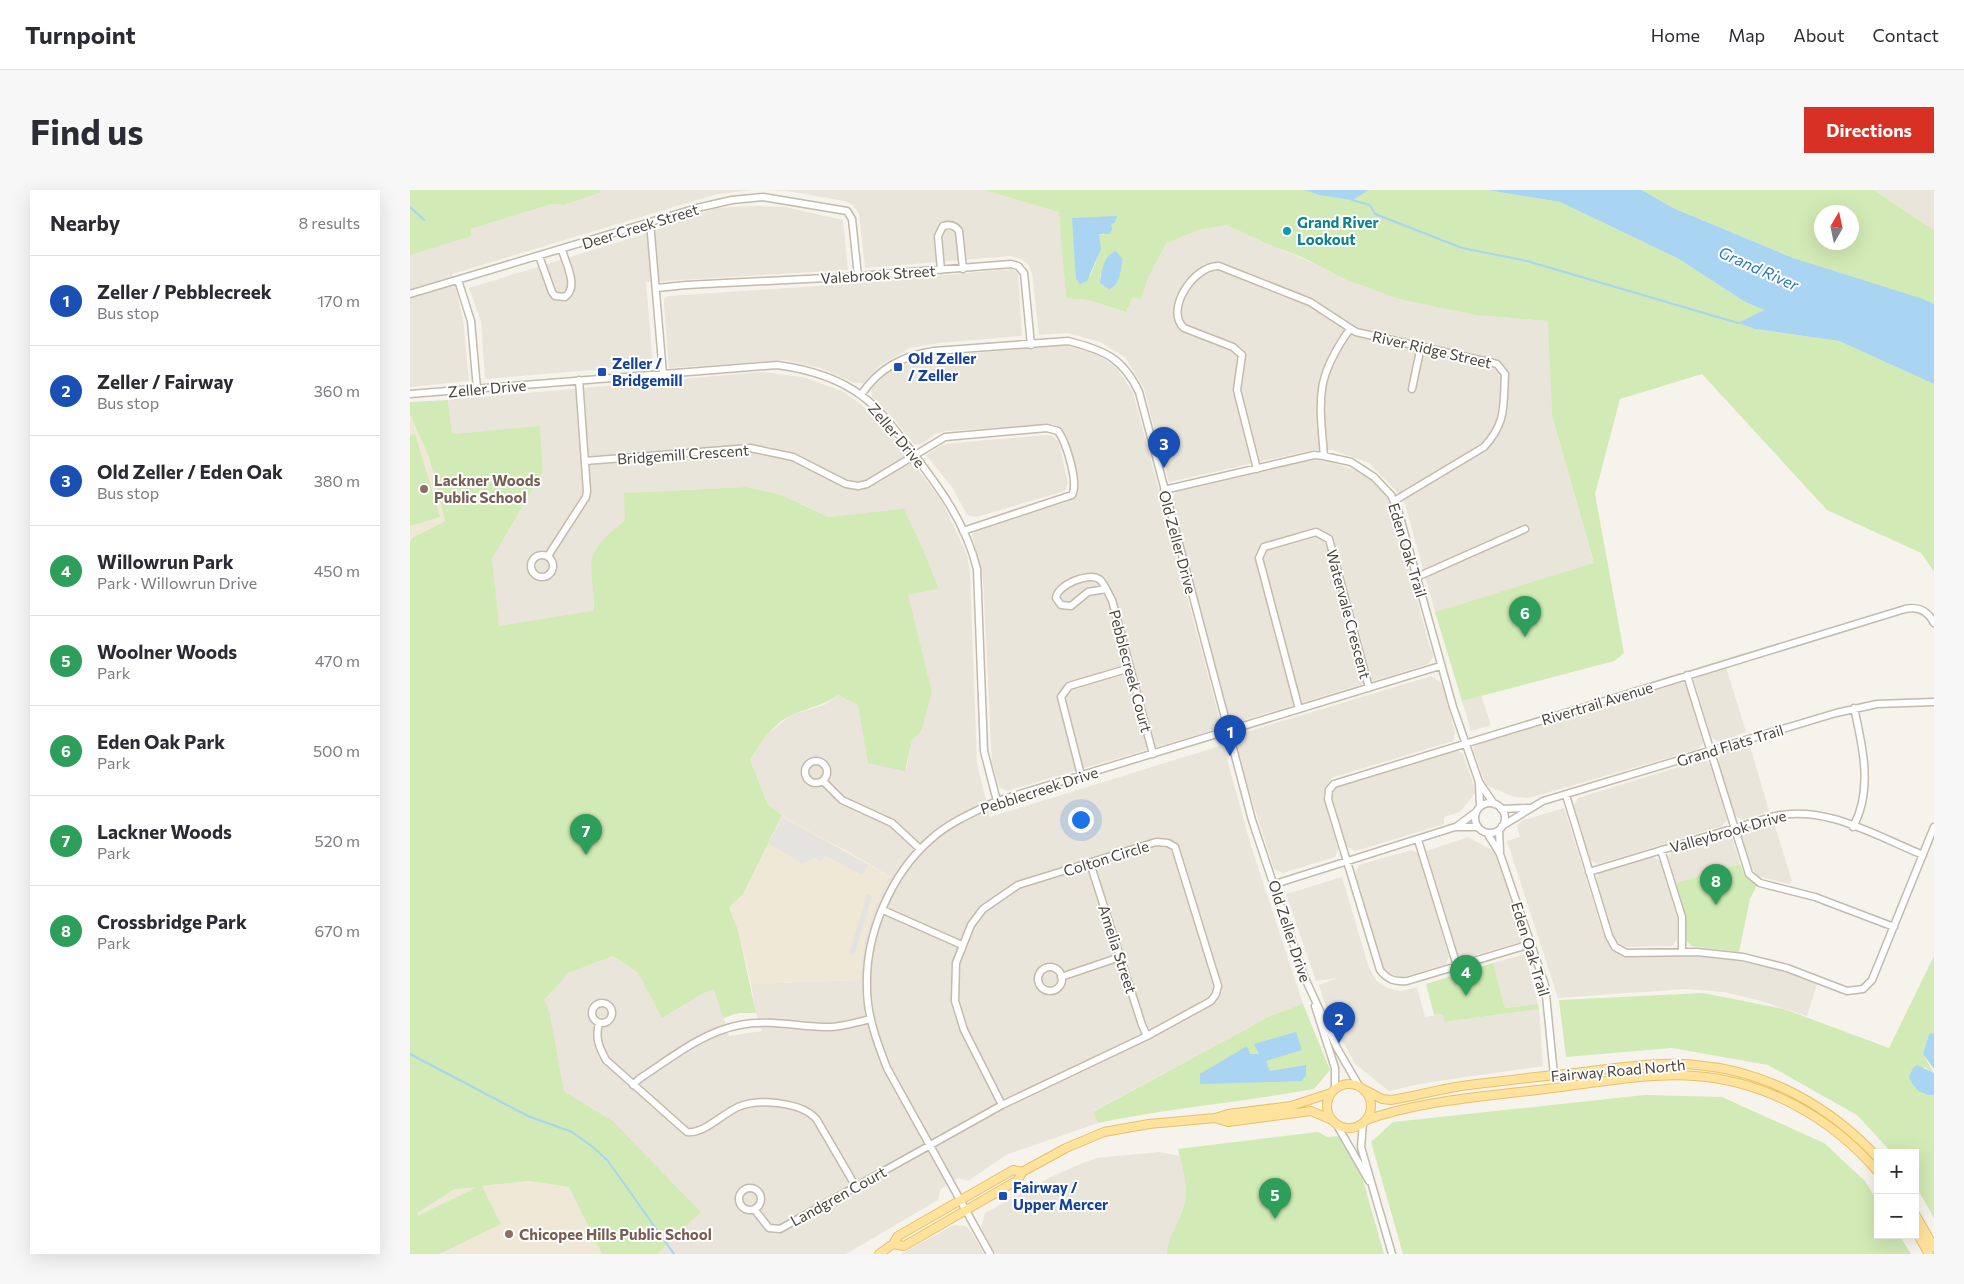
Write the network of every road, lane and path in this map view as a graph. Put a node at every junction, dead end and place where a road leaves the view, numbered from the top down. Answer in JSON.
{"nodes":[{"id":1,"x":650,"y":222,"type":"junction"},
{"id":2,"x":562,"y":250,"type":"junction"},
{"id":3,"x":539,"y":256,"type":"junction"},
{"id":4,"x":963,"y":269,"type":"junction"},
{"id":5,"x":941,"y":270,"type":"junction"},
{"id":6,"x":858,"y":276,"type":"junction"},
{"id":7,"x":458,"y":280,"type":"junction"},
{"id":8,"x":657,"y":288,"type":"junction"},
{"id":9,"x":410,"y":294,"type":"edge"},
{"id":10,"x":1350,"y":329,"type":"junction"},
{"id":11,"x":1031,"y":345,"type":"junction"},
{"id":12,"x":1421,"y":346,"type":"junction"},
{"id":13,"x":663,"y":374,"type":"junction"},
{"id":14,"x":579,"y":380,"type":"junction"},
{"id":15,"x":477,"y":389,"type":"junction"},
{"id":16,"x":1412,"y":389,"type":"dead end"},
{"id":17,"x":410,"y":394,"type":"edge"},
{"id":18,"x":861,"y":395,"type":"junction"},
{"id":19,"x":915,"y":455,"type":"junction"},
{"id":20,"x":1324,"y":456,"type":"junction"},
{"id":21,"x":585,"y":461,"type":"junction"},
{"id":22,"x":1256,"y":469,"type":"junction"},
{"id":23,"x":1164,"y":490,"type":"junction"},
{"id":24,"x":1394,"y":501,"type":"junction"},
{"id":25,"x":1525,"y":529,"type":"dead end"},
{"id":26,"x":964,"y":532,"type":"junction"},
{"id":27,"x":548,"y":556,"type":"dead end"},
{"id":28,"x":1417,"y":576,"type":"junction"},
{"id":29,"x":1106,"y":589,"type":"junction"},
{"id":30,"x":1934,"y":623,"type":"edge"},
{"id":31,"x":1440,"y":666,"type":"junction"},
{"id":32,"x":1130,"y":668,"type":"junction"},
{"id":33,"x":1688,"y":675,"type":"junction"},
{"id":34,"x":1369,"y":688,"type":"junction"},
{"id":35,"x":1934,"y":702,"type":"edge"},
{"id":36,"x":1854,"y":708,"type":"junction"},
{"id":37,"x":1299,"y":709,"type":"junction"},
{"id":38,"x":1228,"y":731,"type":"junction"},
{"id":39,"x":1465,"y":743,"type":"junction"},
{"id":40,"x":1711,"y":751,"type":"junction"},
{"id":41,"x":1153,"y":754,"type":"junction"},
{"id":42,"x":1081,"y":775,"type":"junction"},
{"id":43,"x":823,"y":781,"type":"dead end"},
{"id":44,"x":1479,"y":782,"type":"junction"},
{"id":45,"x":1566,"y":795,"type":"junction"},
{"id":46,"x":997,"y":801,"type":"junction"},
{"id":47,"x":1494,"y":804,"type":"junction"},
{"id":48,"x":1529,"y":808,"type":"junction"},
{"id":49,"x":1478,"y":809,"type":"junction"},
{"id":50,"x":1501,"y":809,"type":"junction"},
{"id":51,"x":1454,"y":827,"type":"junction"},
{"id":52,"x":1478,"y":827,"type":"junction"},
{"id":53,"x":1853,"y":827,"type":"junction"},
{"id":54,"x":1934,"y":827,"type":"edge"},
{"id":55,"x":1501,"y":828,"type":"junction"},
{"id":56,"x":1734,"y":828,"type":"junction"},
{"id":57,"x":1487,"y":833,"type":"junction"},
{"id":58,"x":1418,"y":840,"type":"junction"},
{"id":59,"x":920,"y":849,"type":"junction"},
{"id":60,"x":1662,"y":850,"type":"junction"},
{"id":61,"x":1500,"y":854,"type":"junction"},
{"id":62,"x":1923,"y":855,"type":"junction"},
{"id":63,"x":1347,"y":862,"type":"junction"},
{"id":64,"x":1090,"y":863,"type":"junction"},
{"id":65,"x":1589,"y":872,"type":"junction"},
{"id":66,"x":1275,"y":884,"type":"junction"},
{"id":67,"x":883,"y":910,"type":"junction"},
{"id":68,"x":1894,"y":927,"type":"junction"},
{"id":69,"x":1531,"y":944,"type":"junction"},
{"id":70,"x":962,"y":945,"type":"junction"},
{"id":71,"x":1682,"y":951,"type":"junction"},
{"id":72,"x":1120,"y":957,"type":"junction"},
{"id":73,"x":1457,"y":966,"type":"junction"},
{"id":74,"x":1061,"y":977,"type":"dead end"},
{"id":75,"x":1311,"y":992,"type":"junction"},
{"id":76,"x":870,"y":1019,"type":"junction"},
{"id":77,"x":599,"y":1023,"type":"dead end"},
{"id":78,"x":1147,"y":1036,"type":"junction"},
{"id":79,"x":1554,"y":1075,"type":"junction"},
{"id":80,"x":633,"y":1085,"type":"junction"},
{"id":81,"x":1362,"y":1088,"type":"junction"},
{"id":82,"x":1333,"y":1091,"type":"junction"},
{"id":83,"x":1002,"y":1105,"type":"junction"},
{"id":84,"x":1215,"y":1118,"type":"junction"},
{"id":85,"x":1365,"y":1121,"type":"junction"},
{"id":86,"x":1335,"y":1122,"type":"junction"},
{"id":87,"x":928,"y":1145,"type":"junction"},
{"id":88,"x":1874,"y":1154,"type":"edge"},
{"id":89,"x":1874,"y":1168,"type":"edge"},
{"id":90,"x":1022,"y":1172,"type":"junction"},
{"id":91,"x":1372,"y":1186,"type":"junction"},
{"id":92,"x":856,"y":1187,"type":"junction"},
{"id":93,"x":963,"y":1206,"type":"junction"},
{"id":94,"x":754,"y":1209,"type":"dead end"},
{"id":95,"x":1919,"y":1221,"type":"edge"},
{"id":96,"x":1919,"y":1237,"type":"edge"},
{"id":97,"x":893,"y":1244,"type":"junction"},
{"id":98,"x":1934,"y":1247,"type":"edge"},
{"id":99,"x":879,"y":1254,"type":"edge"},
{"id":100,"x":990,"y":1254,"type":"edge"},
{"id":101,"x":1392,"y":1254,"type":"edge"},
{"id":102,"x":1929,"y":1254,"type":"edge"}],
"edges":[{"from":1,"to":2,"type":"street","name":"Deer Creek Street"},
{"from":1,"to":6,"type":"street","name":"Deer Creek Street"},
{"from":1,"to":8,"type":"street"},
{"from":2,"to":3,"type":"street","name":"Deer Creek Street"},
{"from":2,"to":3,"type":"street"},
{"from":3,"to":7,"type":"street","name":"Deer Creek Street"},
{"from":4,"to":5,"type":"street","name":"Valebrook Street"},
{"from":4,"to":5,"type":"street"},
{"from":4,"to":11,"type":"street","name":"Valebrook Street"},
{"from":5,"to":6,"type":"street","name":"Valebrook Street"},
{"from":6,"to":8,"type":"street","name":"Valebrook Street"},
{"from":7,"to":9,"type":"street","name":"Deer Creek Street"},
{"from":7,"to":15,"type":"street"},
{"from":8,"to":13,"type":"street"},
{"from":10,"to":12,"type":"street","name":"River Ridge Street"},
{"from":10,"to":20,"type":"street"},
{"from":10,"to":22,"type":"street"},
{"from":11,"to":18,"type":"street","name":"Old Zeller Drive"},
{"from":11,"to":23,"type":"street","name":"Old Zeller Drive"},
{"from":12,"to":16,"type":"street"},
{"from":12,"to":24,"type":"street","name":"River Ridge Street"},
{"from":13,"to":14,"type":"street","name":"Zeller Drive"},
{"from":13,"to":18,"type":"street","name":"Zeller Drive"},
{"from":14,"to":15,"type":"street","name":"Zeller Drive"},
{"from":14,"to":21,"type":"street"},
{"from":15,"to":17,"type":"street","name":"Zeller Drive"},
{"from":18,"to":19,"type":"street","name":"Zeller Drive"},
{"from":19,"to":21,"type":"street","name":"Bridgemill Crescent"},
{"from":19,"to":26,"type":"street","name":"Zeller Drive"},
{"from":19,"to":26,"type":"street"},
{"from":20,"to":22,"type":"street","name":"Eden Oak Trail"},
{"from":20,"to":24,"type":"street","name":"Eden Oak Trail"},
{"from":21,"to":27,"type":"street"},
{"from":22,"to":23,"type":"street","name":"Eden Oak Trail"},
{"from":23,"to":38,"type":"street","name":"Old Zeller Drive"},
{"from":24,"to":28,"type":"street","name":"Eden Oak Trail"},
{"from":25,"to":28,"type":"street"},
{"from":26,"to":46,"type":"street","name":"Zeller Drive"},
{"from":28,"to":31,"type":"street","name":"Eden Oak Trail"},
{"from":29,"to":29,"type":"street"},
{"from":29,"to":32,"type":"street","name":"Pebblecreek Court"},
{"from":30,"to":33,"type":"street","name":"Rivertrail Avenue"},
{"from":31,"to":34,"type":"street","name":"Pebblecreek Drive"},
{"from":31,"to":39,"type":"street","name":"Eden Oak Trail"},
{"from":32,"to":41,"type":"street","name":"Pebblecreek Court"},
{"from":32,"to":42,"type":"street"},
{"from":33,"to":39,"type":"street","name":"Rivertrail Avenue"},
{"from":33,"to":40,"type":"street"},
{"from":34,"to":37,"type":"street","name":"Pebblecreek Drive"},
{"from":34,"to":37,"type":"street","name":"Watervale Crescent"},
{"from":35,"to":36,"type":"street","name":"Grand Flats Trail"},
{"from":36,"to":40,"type":"street","name":"Grand Flats Trail"},
{"from":36,"to":53,"type":"street"},
{"from":37,"to":38,"type":"street","name":"Pebblecreek Drive"},
{"from":38,"to":41,"type":"street","name":"Pebblecreek Drive"},
{"from":38,"to":66,"type":"street","name":"Old Zeller Drive"},
{"from":39,"to":44,"type":"street","name":"Eden Oak Trail"},
{"from":39,"to":63,"type":"street","name":"Rivertrail Avenue"},
{"from":40,"to":45,"type":"street","name":"Grand Flats Trail"},
{"from":40,"to":56,"type":"street"},
{"from":41,"to":42,"type":"street","name":"Pebblecreek Drive"},
{"from":42,"to":46,"type":"street","name":"Pebblecreek Drive"},
{"from":43,"to":59,"type":"street"},
{"from":44,"to":47,"type":"street","name":"Eden Oak Trail"},
{"from":44,"to":49,"type":"street","name":"Eden Oak Trail"},
{"from":45,"to":48,"type":"street","name":"Grand Flats Trail"},
{"from":45,"to":65,"type":"street"},
{"from":46,"to":59,"type":"street","name":"Pebblecreek Drive"},
{"from":47,"to":49,"type":"street"},
{"from":47,"to":50,"type":"street"},
{"from":48,"to":50,"type":"street","name":"Grand Flats Trail"},
{"from":48,"to":55,"type":"street","name":"Grand Flats Trail"},
{"from":49,"to":51,"type":"street"},
{"from":49,"to":52,"type":"street"},
{"from":50,"to":55,"type":"street"},
{"from":51,"to":52,"type":"street"},
{"from":51,"to":58,"type":"street"},
{"from":52,"to":57,"type":"street"},
{"from":53,"to":56,"type":"street","name":"Valleybrook Drive"},
{"from":53,"to":62,"type":"street","name":"Valleybrook Drive"},
{"from":54,"to":62,"type":"street"},
{"from":55,"to":57,"type":"street"},
{"from":55,"to":61,"type":"street","name":"Eden Oak Trail"},
{"from":56,"to":60,"type":"street","name":"Valleybrook Drive"},
{"from":56,"to":68,"type":"street"},
{"from":57,"to":61,"type":"street","name":"Eden Oak Trail"},
{"from":58,"to":63,"type":"street"},
{"from":58,"to":73,"type":"street"},
{"from":59,"to":67,"type":"street","name":"Pebblecreek Drive"},
{"from":60,"to":65,"type":"street","name":"Valleybrook Drive"},
{"from":60,"to":71,"type":"street"},
{"from":61,"to":69,"type":"street","name":"Eden Oak Trail"},
{"from":62,"to":68,"type":"street"},
{"from":63,"to":66,"type":"street"},
{"from":63,"to":73,"type":"street"},
{"from":64,"to":70,"type":"street","name":"Colton Circle"},
{"from":64,"to":72,"type":"street","name":"Amelia Street"},
{"from":64,"to":78,"type":"street","name":"Colton Circle"},
{"from":65,"to":71,"type":"street"},
{"from":66,"to":75,"type":"street","name":"Old Zeller Drive"},
{"from":67,"to":70,"type":"street"},
{"from":67,"to":76,"type":"street","name":"Pebblecreek Drive"},
{"from":68,"to":71,"type":"street"},
{"from":69,"to":73,"type":"street"},
{"from":69,"to":79,"type":"street","name":"Eden Oak Trail"},
{"from":70,"to":83,"type":"street","name":"Colton Circle"},
{"from":72,"to":74,"type":"street"},
{"from":72,"to":78,"type":"street","name":"Amelia Street"},
{"from":75,"to":81,"type":"street","name":"Old Zeller Drive"},
{"from":75,"to":82,"type":"street","name":"Old Zeller Drive"},
{"from":76,"to":80,"type":"street"},
{"from":76,"to":87,"type":"street","name":"Pebblecreek Drive"},
{"from":77,"to":80,"type":"street"},
{"from":78,"to":83,"type":"street","name":"Colton Circle"},
{"from":79,"to":81,"type":"main road","name":"Fairway Road North"},
{"from":79,"to":88,"type":"main road","name":"Fairway Road North"},
{"from":80,"to":92,"type":"street"},
{"from":81,"to":82,"type":"main road"},
{"from":81,"to":85,"type":"main road"},
{"from":82,"to":84,"type":"main road"},
{"from":82,"to":86,"type":"main road"},
{"from":83,"to":87,"type":"street","name":"Colton Circle"},
{"from":84,"to":86,"type":"main road"},
{"from":84,"to":90,"type":"main road"},
{"from":85,"to":86,"type":"main road"},
{"from":85,"to":89,"type":"main road","name":"Fairway Road North"},
{"from":85,"to":91,"type":"street"},
{"from":86,"to":91,"type":"street"},
{"from":87,"to":92,"type":"street","name":"Landgren Court"},
{"from":87,"to":93,"type":"street","name":"Pebblecreek Drive"},
{"from":90,"to":93,"type":"main road"},
{"from":90,"to":93,"type":"main road"},
{"from":91,"to":101,"type":"street"},
{"from":92,"to":94,"type":"street","name":"Landgren Court"},
{"from":93,"to":97,"type":"main road"},
{"from":93,"to":97,"type":"main road"},
{"from":93,"to":100,"type":"street","name":"Pebblecreek Drive"},
{"from":95,"to":98,"type":"main road"},
{"from":96,"to":102,"type":"main road"},
{"from":97,"to":99,"type":"main road"}]}
